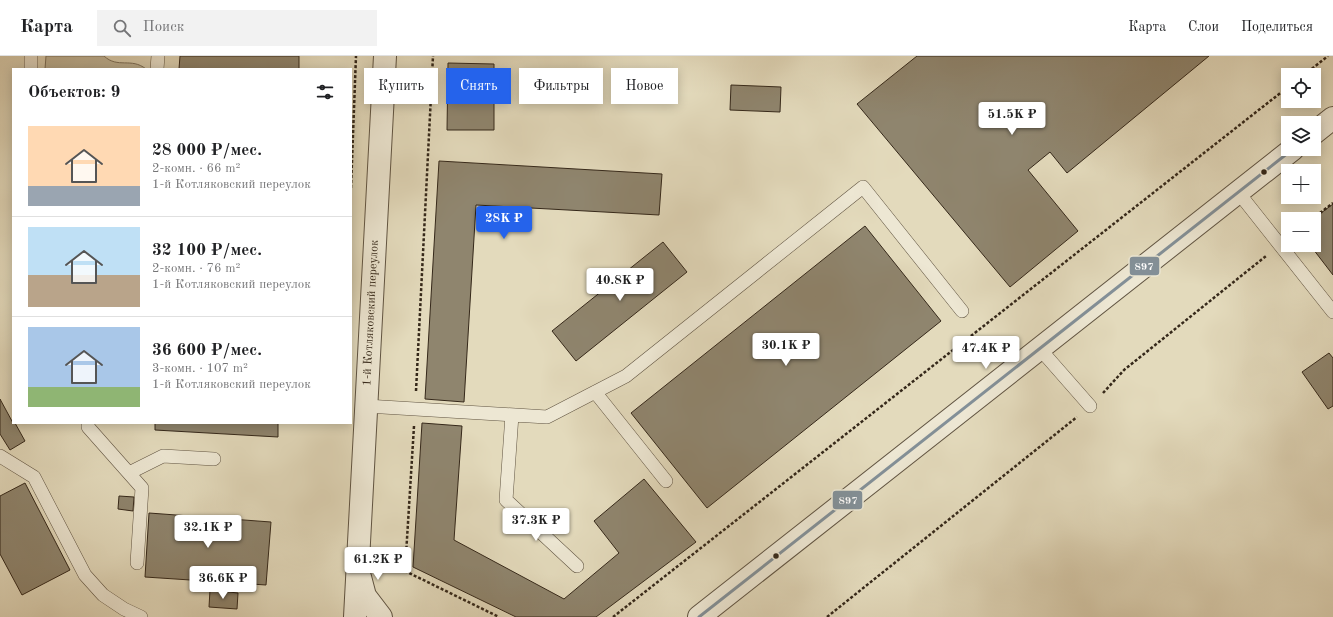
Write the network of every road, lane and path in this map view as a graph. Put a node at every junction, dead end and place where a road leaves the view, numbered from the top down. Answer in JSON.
{"nodes":[{"id":1,"x":31,"y":56,"type":"edge"},
{"id":2,"x":158,"y":56,"type":"edge"},
{"id":3,"x":356,"y":56,"type":"edge"},
{"id":4,"x":385,"y":56,"type":"edge"},
{"id":5,"x":433,"y":56,"type":"edge"},
{"id":6,"x":1328,"y":56,"type":"edge"},
{"id":7,"x":30,"y":68,"type":"edge"},
{"id":8,"x":158,"y":68,"type":"edge"},
{"id":9,"x":1313,"y":68,"type":"edge"},
{"id":10,"x":1281,"y":92,"type":"edge"},
{"id":11,"x":1333,"y":118,"type":"edge"},
{"id":12,"x":1321,"y":127,"type":"edge"},
{"id":13,"x":1284,"y":156,"type":"edge"},
{"id":14,"x":352,"y":162,"type":"edge"},
{"id":15,"x":1238,"y":192,"type":"junction"},
{"id":16,"x":1333,"y":203,"type":"edge"},
{"id":17,"x":1321,"y":212,"type":"edge"},
{"id":18,"x":1280,"y":245,"type":"junction"},
{"id":19,"x":962,"y":311,"type":"dead end"},
{"id":20,"x":1333,"y":312,"type":"edge"},
{"id":21,"x":1040,"y":349,"type":"junction"},
{"id":22,"x":595,"y":392,"type":"junction"},
{"id":23,"x":366,"y":406,"type":"junction"},
{"id":24,"x":1090,"y":406,"type":"junction"},
{"id":25,"x":415,"y":409,"type":"junction"},
{"id":26,"x":512,"y":415,"type":"junction"},
{"id":27,"x":88,"y":424,"type":"edge"},
{"id":28,"x":0,"y":456,"type":"edge"},
{"id":29,"x":214,"y":459,"type":"dead end"},
{"id":30,"x":129,"y":473,"type":"junction"},
{"id":31,"x":666,"y":481,"type":"dead end"},
{"id":32,"x":358,"y":551,"type":"junction"},
{"id":33,"x":137,"y":563,"type":"dead end"},
{"id":34,"x":577,"y":566,"type":"dead end"},
{"id":35,"x":142,"y":617,"type":"edge"},
{"id":36,"x":355,"y":617,"type":"edge"},
{"id":37,"x":381,"y":617,"type":"edge"},
{"id":38,"x":499,"y":617,"type":"edge"},
{"id":39,"x":613,"y":617,"type":"edge"},
{"id":40,"x":699,"y":617,"type":"edge"},
{"id":41,"x":827,"y":617,"type":"edge"}],
"edges":[{"from":1,"to":7,"type":"lane"},
{"from":2,"to":8,"type":"lane"},
{"from":3,"to":14,"type":"path"},
{"from":4,"to":23,"type":"street","name":"1-й Котляковский переулок"},
{"from":5,"to":25,"type":"path"},
{"from":6,"to":9,"type":"path"},
{"from":10,"to":39,"type":"path"},
{"from":11,"to":12,"type":"street"},
{"from":13,"to":15,"type":"street"},
{"from":15,"to":18,"type":"lane"},
{"from":15,"to":21,"type":"street"},
{"from":16,"to":17,"type":"path"},
{"from":18,"to":20,"type":"lane"},
{"from":18,"to":24,"type":"path"},
{"from":19,"to":22,"type":"lane"},
{"from":21,"to":24,"type":"lane"},
{"from":21,"to":40,"type":"street"},
{"from":22,"to":26,"type":"lane"},
{"from":22,"to":31,"type":"lane"},
{"from":23,"to":25,"type":"lane"},
{"from":23,"to":32,"type":"street","name":"1-й Котляковский переулок"},
{"from":24,"to":41,"type":"path"},
{"from":25,"to":26,"type":"lane"},
{"from":25,"to":38,"type":"path"},
{"from":26,"to":34,"type":"lane"},
{"from":27,"to":30,"type":"lane"},
{"from":28,"to":35,"type":"lane"},
{"from":29,"to":30,"type":"lane"},
{"from":30,"to":33,"type":"lane"},
{"from":32,"to":36,"type":"street","name":"1-й Котляковский переулок"},
{"from":32,"to":37,"type":"street"}]}
